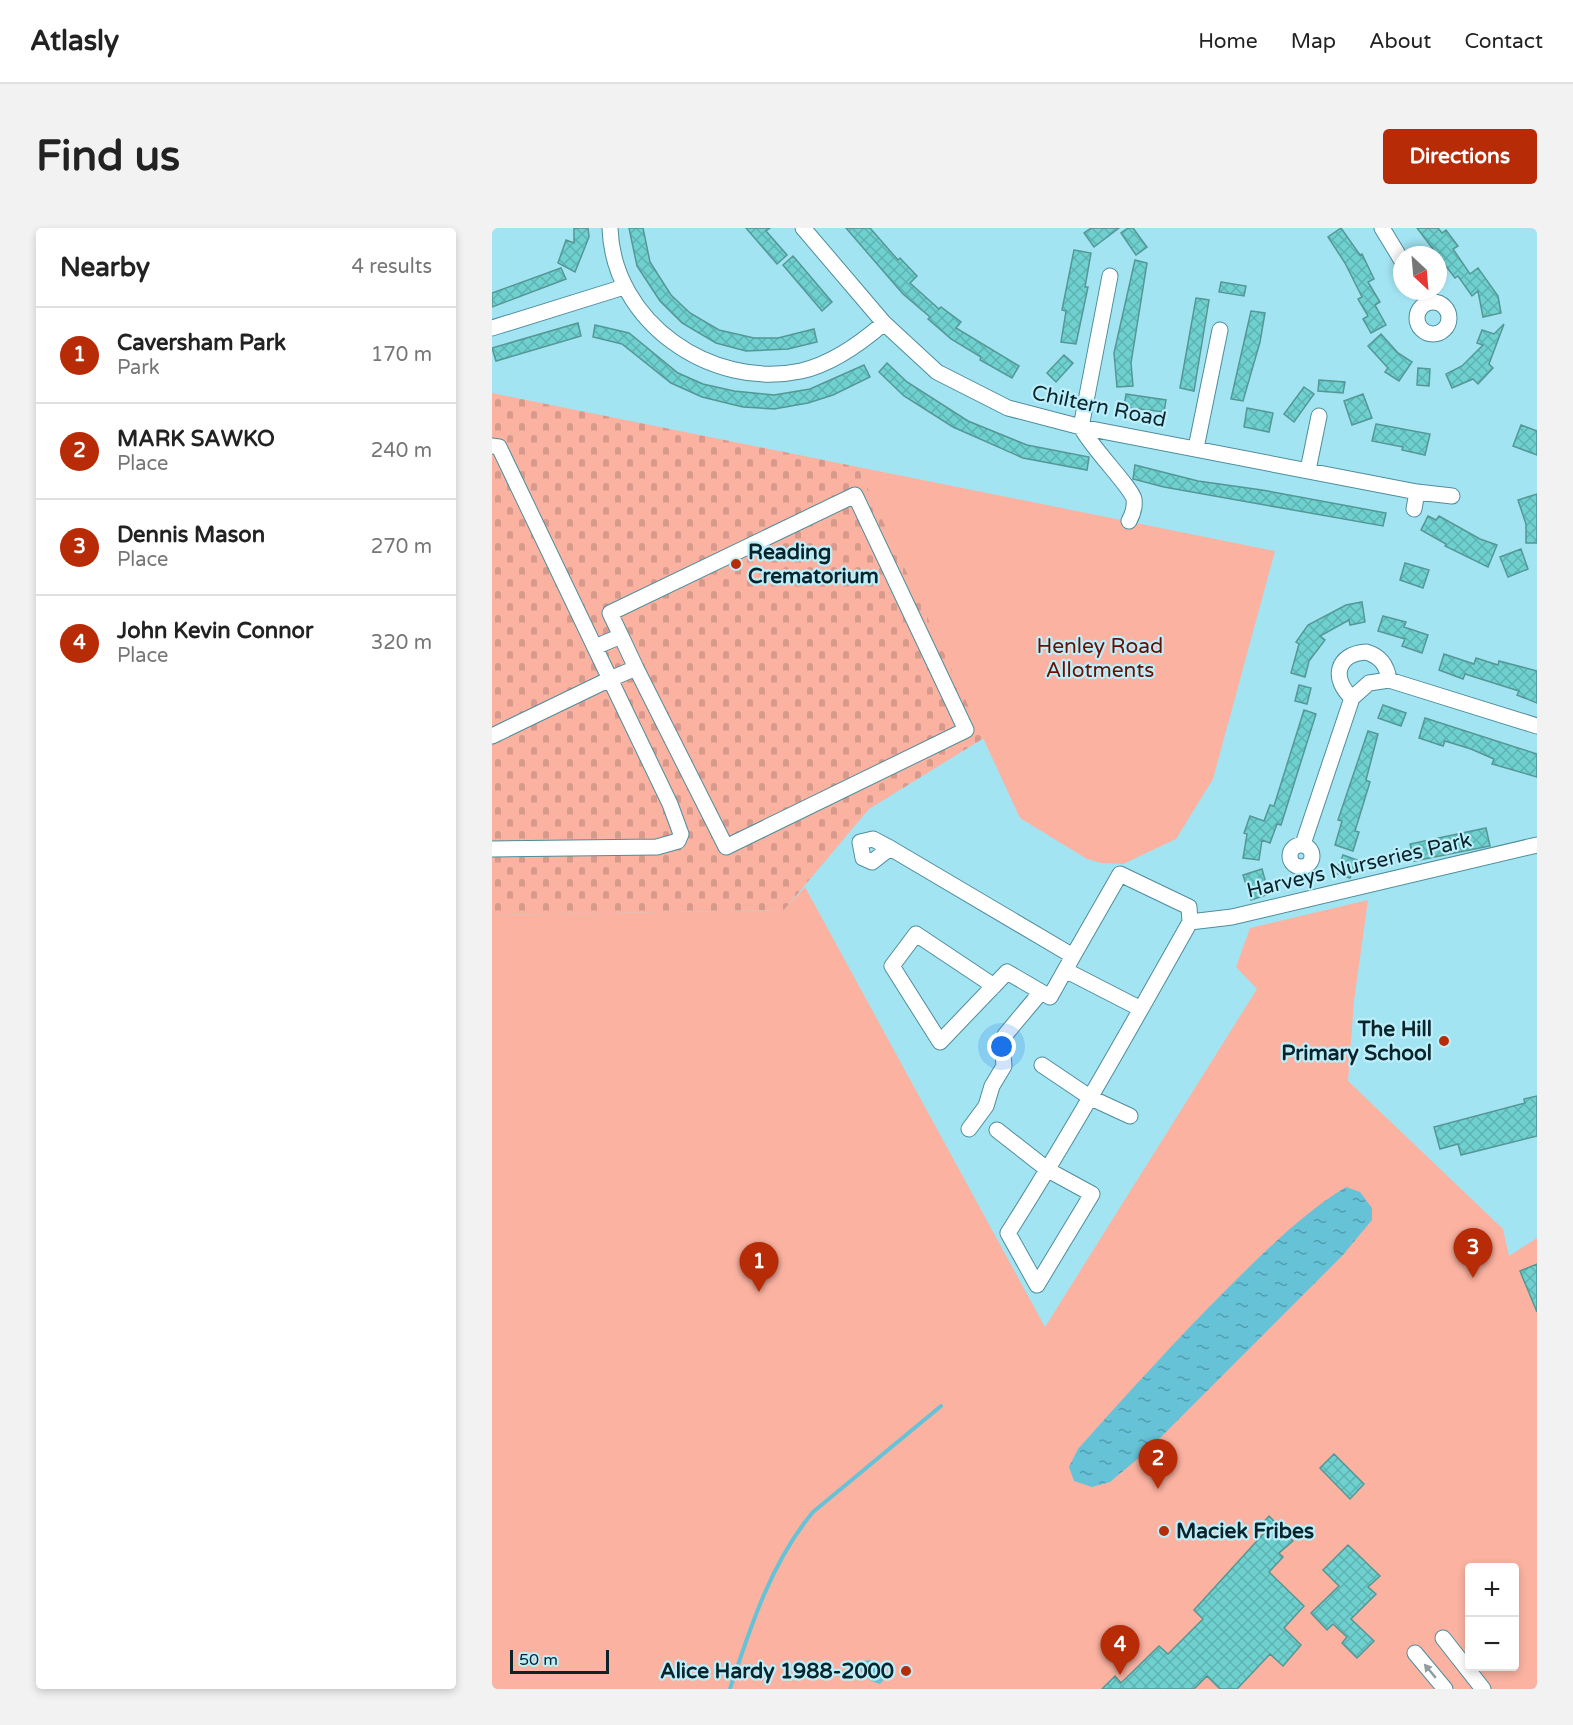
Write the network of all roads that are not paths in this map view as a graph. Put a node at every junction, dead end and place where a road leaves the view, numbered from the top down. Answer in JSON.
{"nodes":[{"id":1,"x":610,"y":228,"type":"edge"},
{"id":2,"x":803,"y":228,"type":"edge"},
{"id":3,"x":1382,"y":228,"type":"edge"},
{"id":4,"x":1393,"y":246,"type":"edge"},
{"id":5,"x":1110,"y":276,"type":"dead end"},
{"id":6,"x":624,"y":287,"type":"junction"},
{"id":7,"x":884,"y":323,"type":"junction"},
{"id":8,"x":492,"y":328,"type":"edge"},
{"id":9,"x":1220,"y":330,"type":"dead end"},
{"id":10,"x":1319,"y":416,"type":"dead end"},
{"id":11,"x":1081,"y":428,"type":"junction"},
{"id":12,"x":494,"y":448,"type":"edge"},
{"id":13,"x":1197,"y":448,"type":"junction"},
{"id":14,"x":1308,"y":470,"type":"junction"},
{"id":15,"x":1417,"y":492,"type":"junction"},
{"id":16,"x":1452,"y":496,"type":"dead end"},
{"id":17,"x":1414,"y":509,"type":"dead end"},
{"id":18,"x":1129,"y":521,"type":"dead end"},
{"id":19,"x":621,"y":636,"type":"junction"},
{"id":20,"x":596,"y":647,"type":"junction"},
{"id":21,"x":636,"y":668,"type":"junction"},
{"id":22,"x":610,"y":679,"type":"junction"},
{"id":23,"x":1389,"y":680,"type":"junction"},
{"id":24,"x":1352,"y":698,"type":"junction"},
{"id":25,"x":1537,"y":726,"type":"edge"},
{"id":26,"x":492,"y":736,"type":"edge"},
{"id":27,"x":1303,"y":844,"type":"dead end"},
{"id":28,"x":1537,"y":845,"type":"edge"},
{"id":29,"x":890,"y":848,"type":"dead end"},
{"id":30,"x":492,"y":849,"type":"edge"},
{"id":31,"x":1190,"y":922,"type":"junction"},
{"id":32,"x":1069,"y":963,"type":"junction"},
{"id":33,"x":994,"y":986,"type":"junction"},
{"id":34,"x":1041,"y":992,"type":"junction"},
{"id":35,"x":1141,"y":1009,"type":"junction"},
{"id":36,"x":1042,"y":1065,"type":"dead end"},
{"id":37,"x":1091,"y":1098,"type":"junction"},
{"id":38,"x":1130,"y":1116,"type":"dead end"},
{"id":39,"x":969,"y":1129,"type":"dead end"},
{"id":40,"x":997,"y":1130,"type":"dead end"},
{"id":41,"x":1048,"y":1170,"type":"junction"},
{"id":42,"x":1443,"y":1638,"type":"dead end"},
{"id":43,"x":1414,"y":1653,"type":"dead end"},
{"id":44,"x":1445,"y":1689,"type":"edge"},
{"id":45,"x":1483,"y":1689,"type":"edge"}],
"edges":[{"from":1,"to":6,"type":"street"},
{"from":2,"to":7,"type":"street","name":"Chiltern Road"},
{"from":3,"to":4,"type":"street"},
{"from":5,"to":11,"type":"street"},
{"from":6,"to":7,"type":"street"},
{"from":6,"to":8,"type":"street"},
{"from":7,"to":11,"type":"street","name":"Chiltern Road"},
{"from":9,"to":13,"type":"street"},
{"from":10,"to":14,"type":"street"},
{"from":11,"to":13,"type":"street","name":"Chiltern Road"},
{"from":11,"to":18,"type":"street"},
{"from":12,"to":20,"type":"street"},
{"from":13,"to":14,"type":"street","name":"Chiltern Road"},
{"from":14,"to":15,"type":"street","name":"Chiltern Road"},
{"from":15,"to":16,"type":"street","name":"Chiltern Road"},
{"from":15,"to":17,"type":"street"},
{"from":19,"to":20,"type":"street"},
{"from":19,"to":21,"type":"street"},
{"from":19,"to":21,"type":"street"},
{"from":20,"to":22,"type":"street"},
{"from":21,"to":22,"type":"street"},
{"from":22,"to":26,"type":"street"},
{"from":22,"to":30,"type":"street"},
{"from":23,"to":24,"type":"street"},
{"from":23,"to":24,"type":"street"},
{"from":23,"to":25,"type":"street"},
{"from":24,"to":27,"type":"street"},
{"from":28,"to":31,"type":"street","name":"Harveys Nurseries Park"},
{"from":29,"to":32,"type":"street"},
{"from":31,"to":32,"type":"street"},
{"from":31,"to":35,"type":"street"},
{"from":32,"to":34,"type":"street"},
{"from":32,"to":35,"type":"street"},
{"from":33,"to":33,"type":"street"},
{"from":33,"to":34,"type":"street"},
{"from":34,"to":39,"type":"street"},
{"from":35,"to":37,"type":"street"},
{"from":36,"to":37,"type":"street"},
{"from":37,"to":38,"type":"street"},
{"from":37,"to":41,"type":"street"},
{"from":40,"to":41,"type":"street"},
{"from":41,"to":41,"type":"street"},
{"from":42,"to":45,"type":"street"},
{"from":44,"to":43,"type":"street","one_way":true}]}
